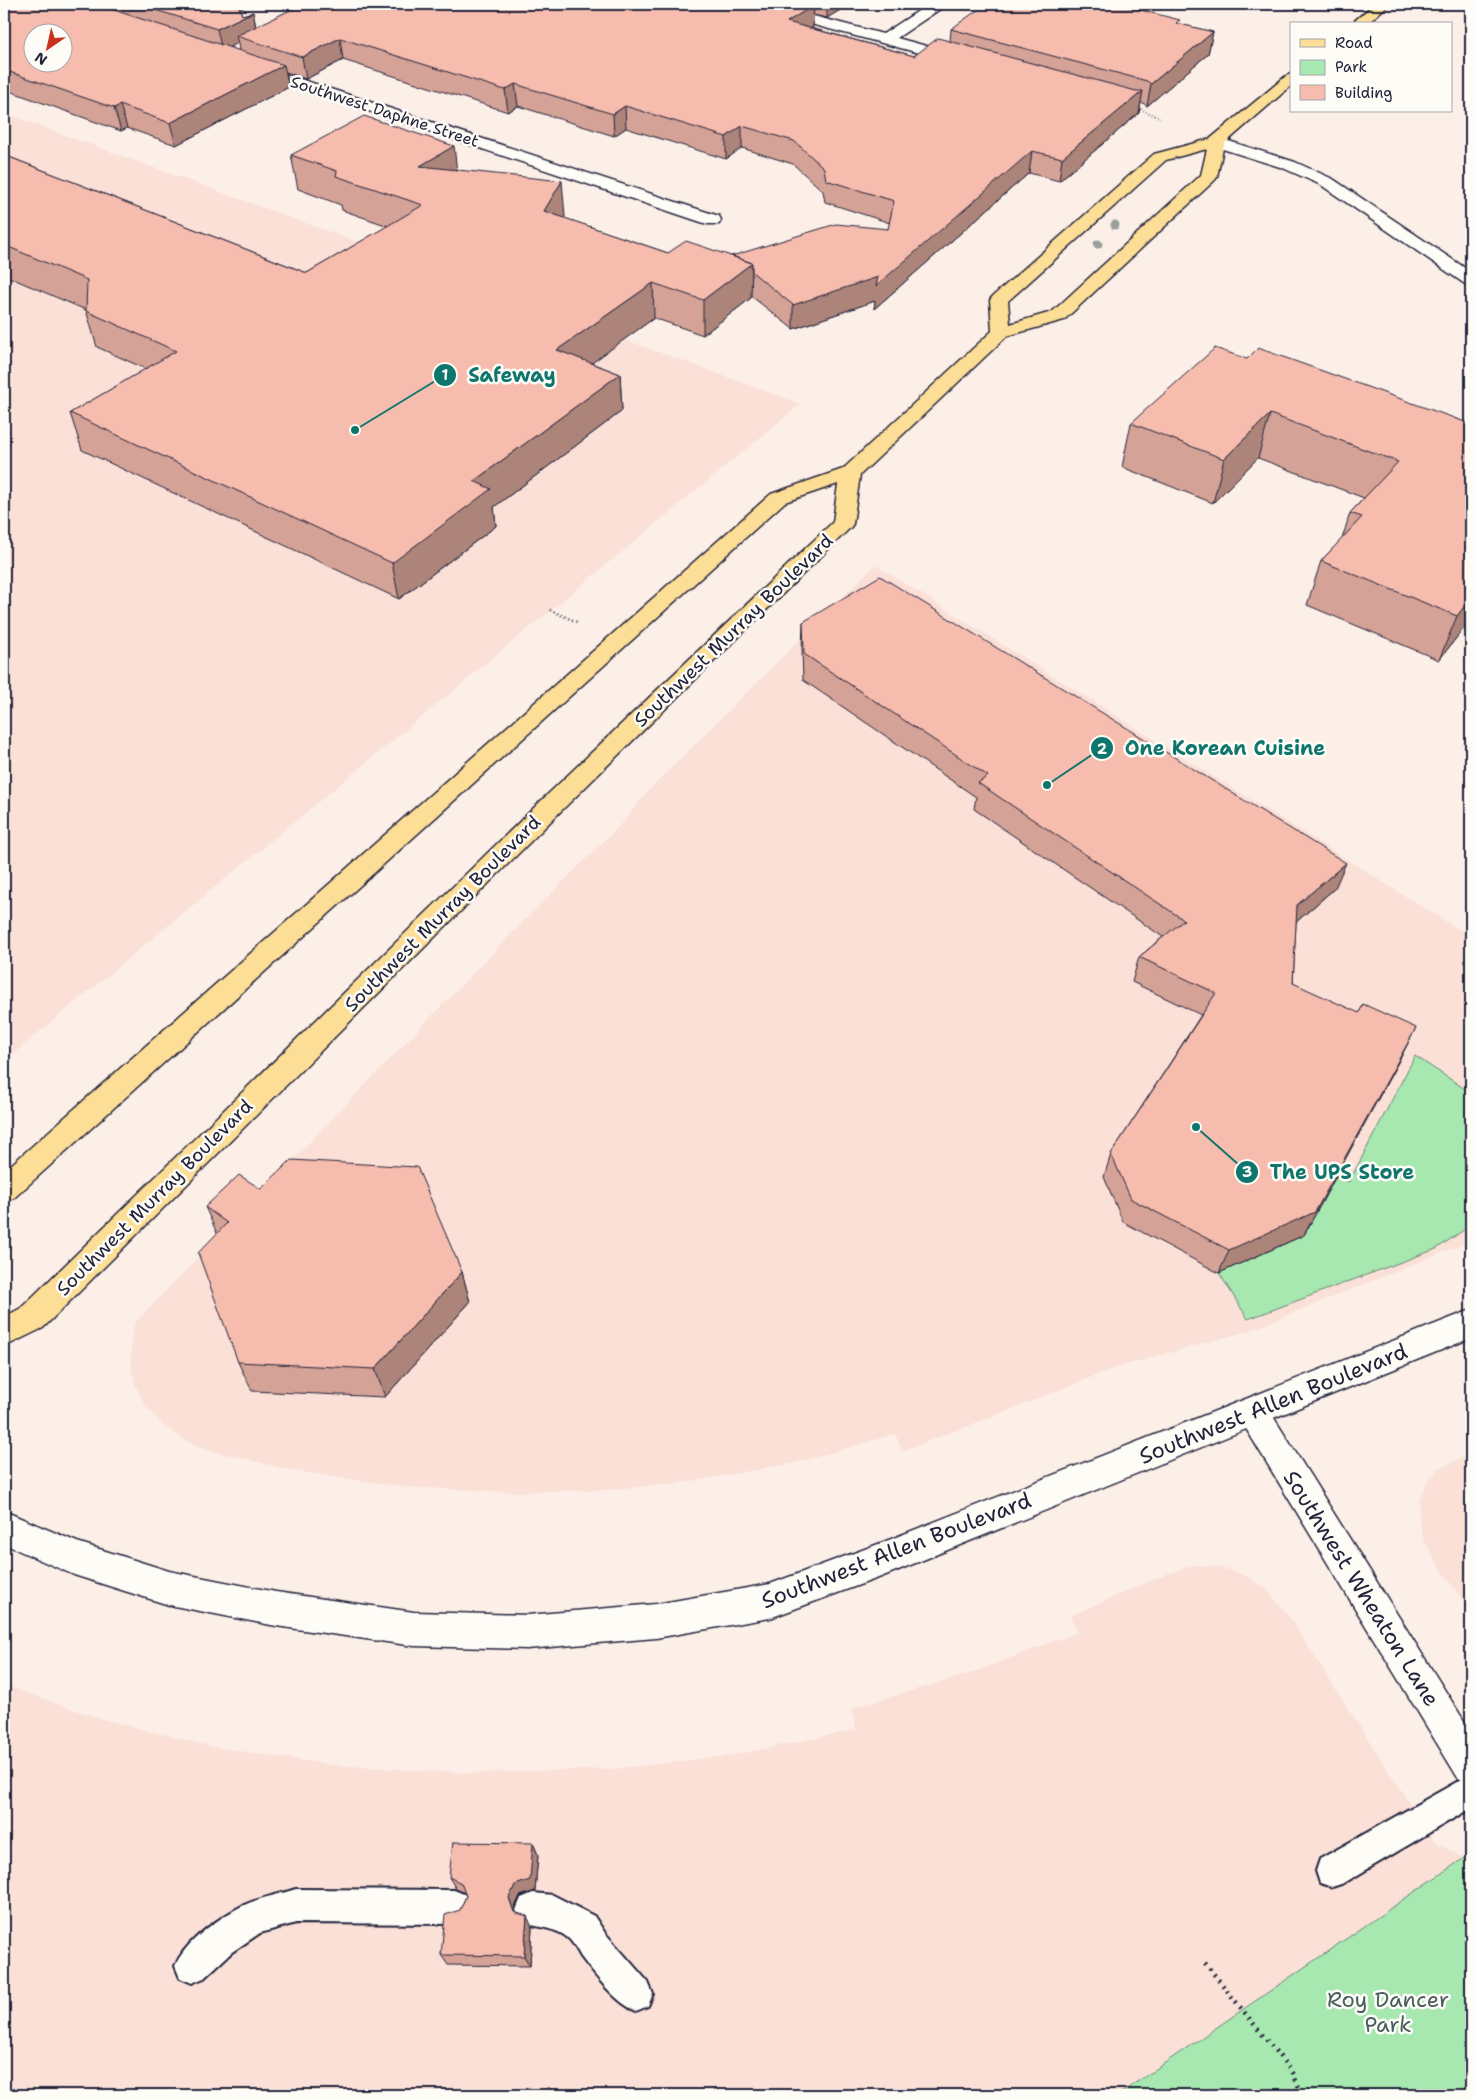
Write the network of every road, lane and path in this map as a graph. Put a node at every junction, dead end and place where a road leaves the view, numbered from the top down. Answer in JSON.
{"nodes":[{"id":1,"x":752,"y":4,"type":"edge"},
{"id":2,"x":938,"y":4,"type":"edge"},
{"id":3,"x":1382,"y":4,"type":"edge"},
{"id":4,"x":1360,"y":22,"type":"edge"},
{"id":5,"x":884,"y":40,"type":"junction"},
{"id":6,"x":233,"y":61,"type":"edge"},
{"id":7,"x":969,"y":62,"type":"edge"},
{"id":8,"x":1290,"y":80,"type":"edge"},
{"id":9,"x":1216,"y":142,"type":"junction"},
{"id":10,"x":713,"y":220,"type":"dead end"},
{"id":11,"x":1471,"y":280,"type":"edge"},
{"id":12,"x":1001,"y":332,"type":"junction"},
{"id":13,"x":850,"y":473,"type":"junction"},
{"id":14,"x":4,"y":1189,"type":"edge"},
{"id":15,"x":1471,"y":1324,"type":"edge"},
{"id":16,"x":4,"y":1334,"type":"edge"},
{"id":17,"x":1253,"y":1412,"type":"junction"},
{"id":18,"x":4,"y":1527,"type":"edge"},
{"id":19,"x":1471,"y":1765,"type":"edge"},
{"id":20,"x":1471,"y":1790,"type":"edge"},
{"id":21,"x":1332,"y":1870,"type":"dead end"},
{"id":22,"x":454,"y":1908,"type":"edge"},
{"id":23,"x":533,"y":1910,"type":"dead end"},
{"id":24,"x":1205,"y":1962,"type":"dead end"},
{"id":25,"x":192,"y":1966,"type":"dead end"},
{"id":26,"x":636,"y":1994,"type":"dead end"},
{"id":27,"x":1302,"y":2095,"type":"edge"}],
"edges":[{"from":1,"to":5,"type":"street"},
{"from":2,"to":5,"type":"street"},
{"from":3,"to":4,"type":"main road"},
{"from":5,"to":7,"type":"street"},
{"from":6,"to":10,"type":"street","name":"Southwest Daphne Street"},
{"from":8,"to":9,"type":"main road"},
{"from":9,"to":11,"type":"street"},
{"from":9,"to":12,"type":"main road"},
{"from":9,"to":12,"type":"main road"},
{"from":12,"to":13,"type":"main road"},
{"from":13,"to":14,"type":"main road"},
{"from":13,"to":16,"type":"main road","name":"Southwest Murray Boulevard"},
{"from":15,"to":17,"type":"street","name":"Southwest Allen Boulevard"},
{"from":17,"to":18,"type":"street","name":"Southwest Allen Boulevard"},
{"from":17,"to":19,"type":"street","name":"Southwest Wheaton Lane"},
{"from":20,"to":21,"type":"lane"},
{"from":22,"to":25,"type":"lane"},
{"from":23,"to":26,"type":"lane"},
{"from":24,"to":27,"type":"path"}]}
